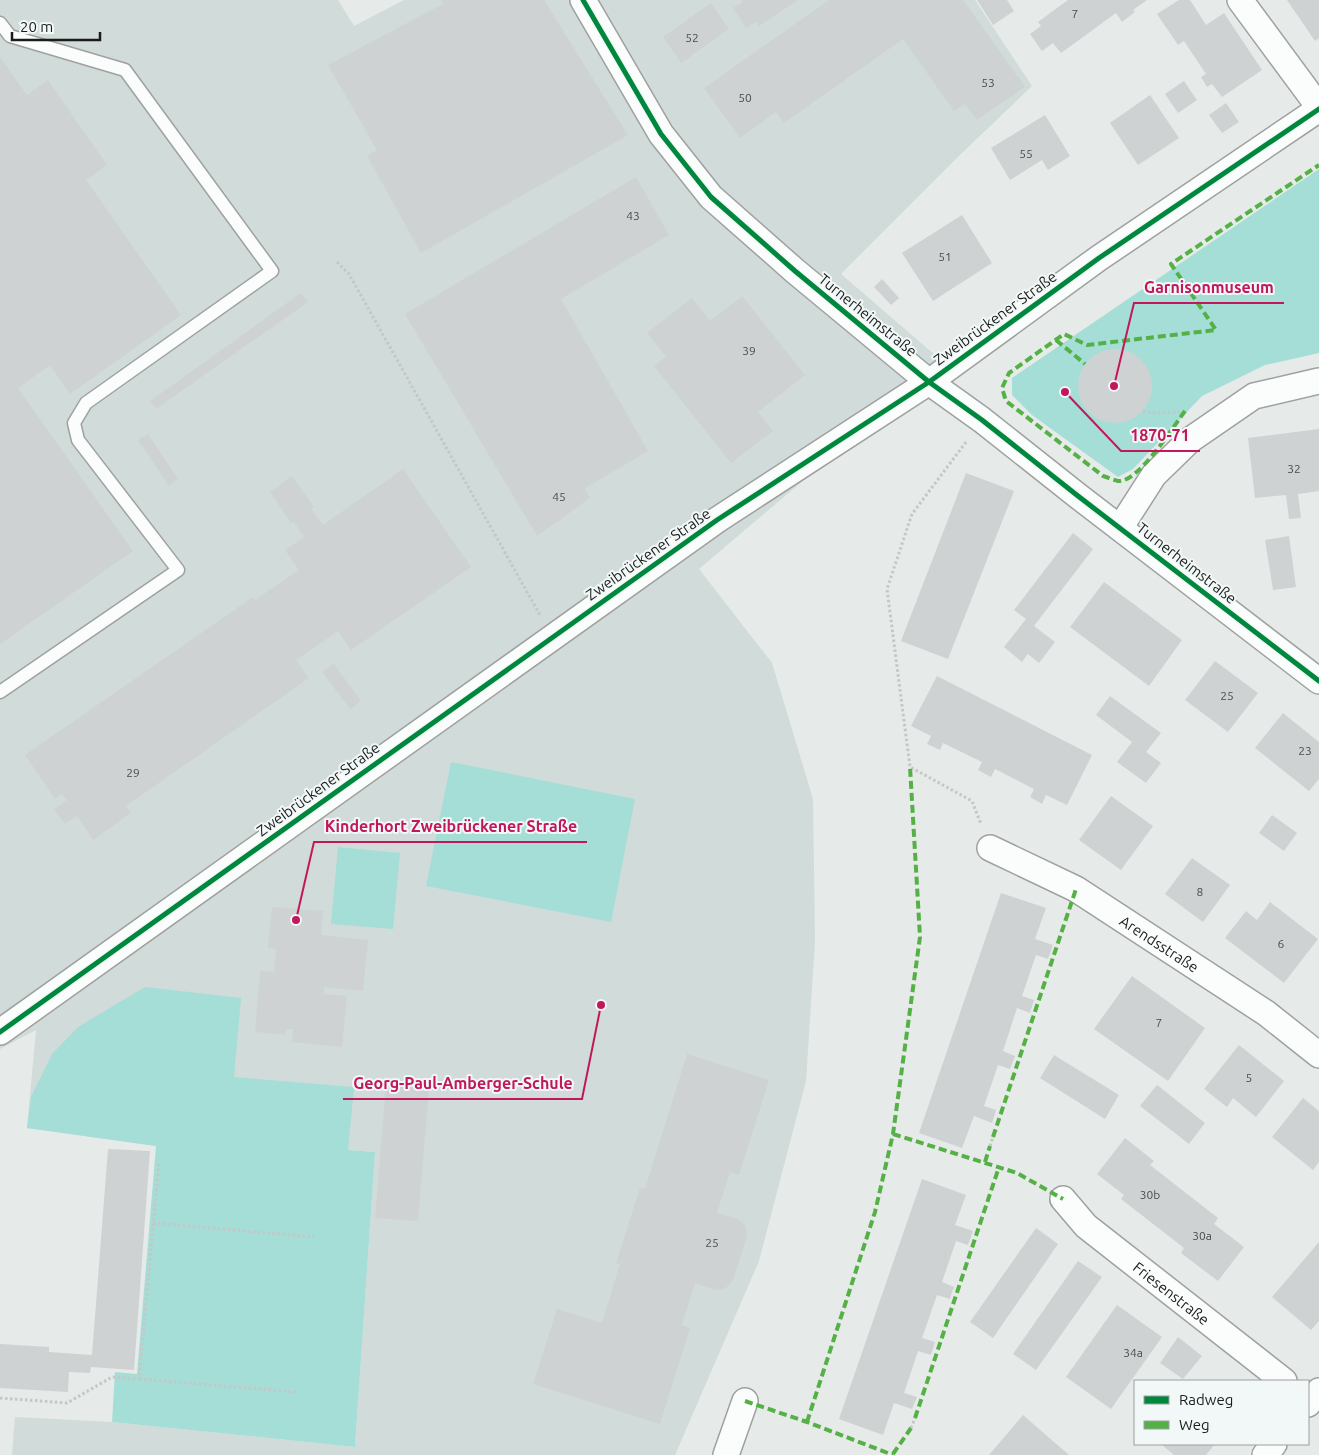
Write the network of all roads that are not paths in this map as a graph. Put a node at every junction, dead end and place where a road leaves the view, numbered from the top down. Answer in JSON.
{"nodes":[{"id":1,"x":582,"y":0,"type":"edge"},
{"id":2,"x":1240,"y":0,"type":"edge"},
{"id":3,"x":0,"y":24,"type":"edge"},
{"id":4,"x":1319,"y":108,"type":"edge"},
{"id":5,"x":1319,"y":381,"type":"edge"},
{"id":6,"x":929,"y":382,"type":"junction"},
{"id":7,"x":1120,"y":528,"type":"junction"},
{"id":8,"x":1319,"y":681,"type":"edge"},
{"id":9,"x":0,"y":692,"type":"edge"},
{"id":10,"x":990,"y":848,"type":"road end"},
{"id":11,"x":0,"y":1032,"type":"edge"},
{"id":12,"x":1319,"y":1055,"type":"edge"},
{"id":13,"x":1063,"y":1199,"type":"dead end"},
{"id":14,"x":1283,"y":1380,"type":"edge"},
{"id":15,"x":745,"y":1401,"type":"dead end"},
{"id":16,"x":1273,"y":1445,"type":"edge"},
{"id":17,"x":726,"y":1455,"type":"edge"},
{"id":18,"x":1265,"y":1455,"type":"edge"}],
"edges":[{"from":1,"to":6,"type":"street","name":"Turnerheimstraße"},
{"from":2,"to":4,"type":"street"},
{"from":3,"to":9,"type":"lane"},
{"from":4,"to":6,"type":"street","name":"Zweibrückener Straße"},
{"from":5,"to":7,"type":"street"},
{"from":6,"to":7,"type":"street","name":"Turnerheimstraße"},
{"from":6,"to":11,"type":"street","name":"Zweibrückener Straße"},
{"from":7,"to":8,"type":"street","name":"Turnerheimstraße"},
{"from":10,"to":12,"type":"street","name":"Arendsstraße"},
{"from":13,"to":14,"type":"street","name":"Friesenstraße"},
{"from":15,"to":17,"type":"street"},
{"from":16,"to":18,"type":"street"}]}
